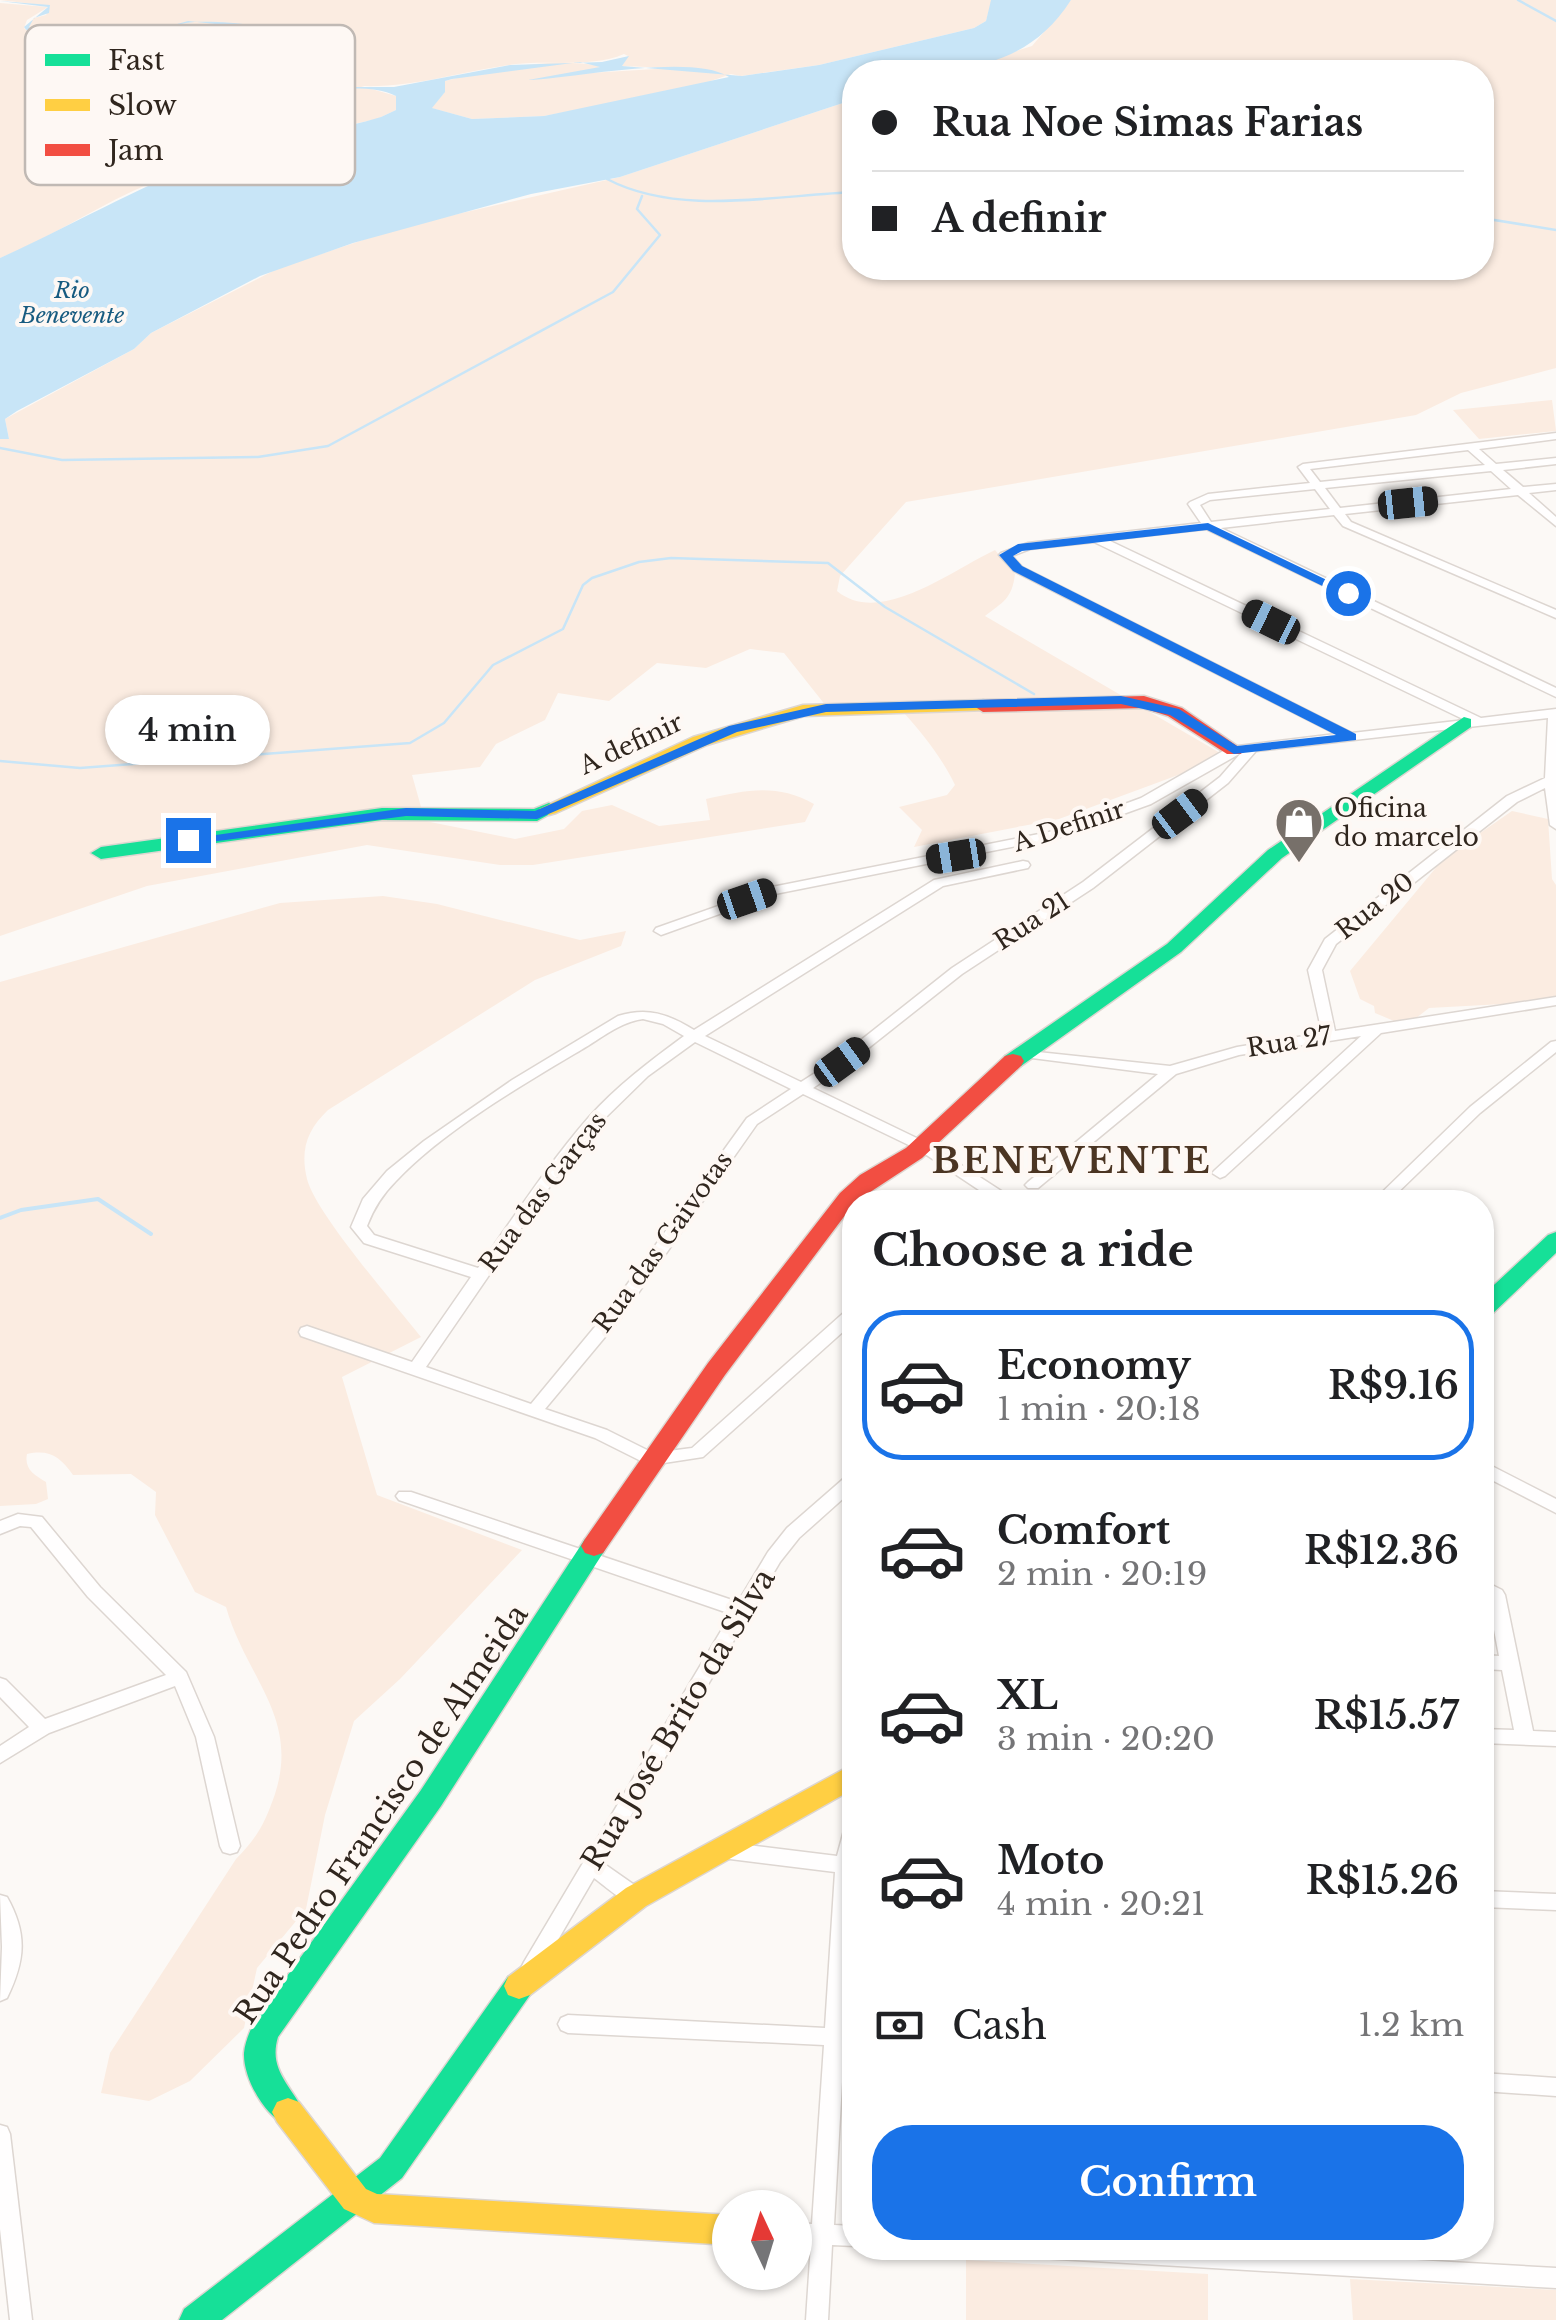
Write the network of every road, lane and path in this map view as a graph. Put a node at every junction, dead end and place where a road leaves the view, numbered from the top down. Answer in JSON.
{"nodes":[{"id":1,"x":1556,"y":436,"type":"edge"},
{"id":2,"x":1470,"y":446,"type":"junction"},
{"id":3,"x":1556,"y":461,"type":"edge"},
{"id":4,"x":1495,"y":467,"type":"junction"},
{"id":5,"x":1313,"y":486,"type":"junction"},
{"id":6,"x":1556,"y":487,"type":"edge"},
{"id":7,"x":1524,"y":491,"type":"junction"},
{"id":8,"x":1333,"y":511,"type":"junction"},
{"id":9,"x":1556,"y":523,"type":"edge"},
{"id":10,"x":1208,"y":526,"type":"junction"},
{"id":11,"x":1098,"y":540,"type":"junction"},
{"id":12,"x":1556,"y":614,"type":"edge"},
{"id":13,"x":1556,"y":693,"type":"edge"},
{"id":14,"x":1555,"y":714,"type":"edge"},
{"id":15,"x":1472,"y":722,"type":"junction"},
{"id":16,"x":1352,"y":737,"type":"junction"},
{"id":17,"x":1244,"y":749,"type":"junction"},
{"id":18,"x":1551,"y":780,"type":"junction"},
{"id":19,"x":1556,"y":825,"type":"edge"},
{"id":20,"x":101,"y":853,"type":"dead end"},
{"id":21,"x":1023,"y":865,"type":"dead end"},
{"id":22,"x":661,"y":931,"type":"dead end"},
{"id":23,"x":1556,"y":1001,"type":"edge"},
{"id":24,"x":1375,"y":1031,"type":"junction"},
{"id":25,"x":1329,"y":1035,"type":"junction"},
{"id":26,"x":694,"y":1036,"type":"junction"},
{"id":27,"x":1556,"y":1045,"type":"edge"},
{"id":28,"x":1024,"y":1053,"type":"junction"},
{"id":29,"x":1171,"y":1071,"type":"junction"},
{"id":30,"x":804,"y":1087,"type":"junction"},
{"id":31,"x":924,"y":1147,"type":"junction"},
{"id":32,"x":1220,"y":1173,"type":"dead end"},
{"id":33,"x":1033,"y":1185,"type":"dead end"},
{"id":34,"x":855,"y":1190,"type":"edge"},
{"id":35,"x":989,"y":1190,"type":"edge"},
{"id":36,"x":1392,"y":1190,"type":"edge"},
{"id":37,"x":842,"y":1205,"type":"edge"},
{"id":38,"x":1556,"y":1240,"type":"edge"},
{"id":39,"x":480,"y":1275,"type":"junction"},
{"id":40,"x":1494,"y":1299,"type":"edge"},
{"id":41,"x":842,"y":1324,"type":"edge"},
{"id":42,"x":307,"y":1332,"type":"dead end"},
{"id":43,"x":416,"y":1370,"type":"junction"},
{"id":44,"x":534,"y":1411,"type":"junction"},
{"id":45,"x":651,"y":1459,"type":"junction"},
{"id":46,"x":1494,"y":1474,"type":"edge"},
{"id":47,"x":842,"y":1490,"type":"edge"},
{"id":48,"x":405,"y":1496,"type":"dead end"},
{"id":49,"x":1556,"y":1507,"type":"edge"},
{"id":50,"x":0,"y":1528,"type":"edge"},
{"id":51,"x":588,"y":1560,"type":"junction"},
{"id":52,"x":1494,"y":1593,"type":"edge"},
{"id":53,"x":740,"y":1610,"type":"junction"},
{"id":54,"x":1494,"y":1663,"type":"edge"},
{"id":55,"x":1510,"y":1664,"type":"junction"},
{"id":56,"x":180,"y":1677,"type":"junction"},
{"id":57,"x":0,"y":1686,"type":"edge"},
{"id":58,"x":42,"y":1728,"type":"junction"},
{"id":59,"x":1494,"y":1737,"type":"edge"},
{"id":60,"x":1524,"y":1738,"type":"junction"},
{"id":61,"x":1556,"y":1739,"type":"edge"},
{"id":62,"x":0,"y":1756,"type":"edge"},
{"id":63,"x":842,"y":1781,"type":"edge"},
{"id":64,"x":230,"y":1846,"type":"dead end"},
{"id":65,"x":718,"y":1850,"type":"junction"},
{"id":66,"x":591,"y":1864,"type":"junction"},
{"id":67,"x":842,"y":1864,"type":"edge"},
{"id":68,"x":636,"y":1897,"type":"junction"},
{"id":69,"x":1494,"y":1899,"type":"edge"},
{"id":70,"x":1556,"y":1902,"type":"edge"},
{"id":71,"x":0,"y":1903,"type":"edge"},
{"id":72,"x":524,"y":1979,"type":"junction"},
{"id":73,"x":0,"y":1992,"type":"edge"},
{"id":74,"x":568,"y":2024,"type":"dead end"},
{"id":75,"x":842,"y":2037,"type":"edge"},
{"id":76,"x":842,"y":2070,"type":"edge"},
{"id":77,"x":1494,"y":2083,"type":"edge"},
{"id":78,"x":1556,"y":2087,"type":"edge"},
{"id":79,"x":0,"y":2134,"type":"edge"},
{"id":80,"x":355,"y":2199,"type":"junction"},
{"id":81,"x":712,"y":2229,"type":"edge"},
{"id":82,"x":812,"y":2234,"type":"edge"},
{"id":83,"x":822,"y":2234,"type":"junction"},
{"id":84,"x":842,"y":2235,"type":"edge"},
{"id":85,"x":6,"y":2243,"type":"edge"},
{"id":86,"x":1247,"y":2260,"type":"edge"},
{"id":87,"x":1556,"y":2278,"type":"edge"},
{"id":88,"x":21,"y":2320,"type":"edge"},
{"id":89,"x":196,"y":2320,"type":"edge"},
{"id":90,"x":817,"y":2320,"type":"edge"}],
"edges":[{"from":1,"to":2,"type":"street"},
{"from":2,"to":4,"type":"street"},
{"from":2,"to":5,"type":"street"},
{"from":3,"to":4,"type":"street"},
{"from":4,"to":5,"type":"street"},
{"from":4,"to":7,"type":"street"},
{"from":5,"to":8,"type":"street"},
{"from":5,"to":10,"type":"street"},
{"from":6,"to":7,"type":"street"},
{"from":7,"to":8,"type":"street"},
{"from":7,"to":9,"type":"street"},
{"from":8,"to":10,"type":"street"},
{"from":8,"to":12,"type":"street"},
{"from":10,"to":11,"type":"street"},
{"from":10,"to":13,"type":"street"},
{"from":11,"to":15,"type":"street"},
{"from":11,"to":16,"type":"street"},
{"from":14,"to":15,"type":"street"},
{"from":14,"to":18,"type":"street"},
{"from":15,"to":16,"type":"street"},
{"from":15,"to":28,"type":"street"},
{"from":16,"to":17,"type":"street"},
{"from":17,"to":20,"type":"street","name":"A definir"},
{"from":17,"to":22,"type":"street","name":"A Definir"},
{"from":17,"to":30,"type":"street","name":"Rua 21"},
{"from":18,"to":19,"type":"street"},
{"from":18,"to":25,"type":"street","name":"Rua 20"},
{"from":21,"to":26,"type":"street","name":"Rua das Garças"},
{"from":23,"to":24,"type":"street","name":"Rua 27"},
{"from":24,"to":25,"type":"street","name":"Rua 27"},
{"from":24,"to":32,"type":"street"},
{"from":25,"to":29,"type":"street","name":"Rua 27"},
{"from":26,"to":30,"type":"street"},
{"from":26,"to":39,"type":"street","name":"Rua das Garças"},
{"from":26,"to":39,"type":"street"},
{"from":27,"to":36,"type":"street"},
{"from":28,"to":29,"type":"street","name":"Rua 27"},
{"from":28,"to":31,"type":"street"},
{"from":29,"to":33,"type":"street"},
{"from":30,"to":31,"type":"street"},
{"from":30,"to":44,"type":"street","name":"Rua das Gaivotas"},
{"from":31,"to":34,"type":"street","name":"Rua Pedro Francisco de Almeida"},
{"from":31,"to":35,"type":"street"},
{"from":37,"to":45,"type":"street","name":"Rua Pedro Francisco de Almeida"},
{"from":38,"to":40,"type":"street"},
{"from":39,"to":43,"type":"street","name":"Rua das Garças"},
{"from":41,"to":45,"type":"street"},
{"from":42,"to":43,"type":"street"},
{"from":43,"to":44,"type":"street"},
{"from":44,"to":45,"type":"street"},
{"from":45,"to":51,"type":"street","name":"Rua Pedro Francisco de Almeida"},
{"from":46,"to":49,"type":"street"},
{"from":47,"to":53,"type":"street","name":"Rua José Brito da Silva"},
{"from":48,"to":51,"type":"street"},
{"from":50,"to":56,"type":"street"},
{"from":51,"to":53,"type":"street"},
{"from":51,"to":80,"type":"street","name":"Rua Pedro Francisco de Almeida"},
{"from":52,"to":55,"type":"street"},
{"from":53,"to":66,"type":"street","name":"Rua José Brito da Silva"},
{"from":54,"to":55,"type":"street"},
{"from":55,"to":60,"type":"street"},
{"from":56,"to":58,"type":"street"},
{"from":56,"to":64,"type":"street"},
{"from":57,"to":58,"type":"street"},
{"from":58,"to":62,"type":"street"},
{"from":59,"to":60,"type":"street"},
{"from":60,"to":61,"type":"street"},
{"from":63,"to":65,"type":"street"},
{"from":65,"to":67,"type":"street"},
{"from":65,"to":68,"type":"street"},
{"from":66,"to":68,"type":"street"},
{"from":66,"to":72,"type":"street","name":"Rua José Brito da Silva"},
{"from":68,"to":72,"type":"street"},
{"from":69,"to":70,"type":"street"},
{"from":71,"to":73,"type":"street"},
{"from":72,"to":80,"type":"street"},
{"from":74,"to":75,"type":"street"},
{"from":76,"to":83,"type":"street"},
{"from":77,"to":78,"type":"street"},
{"from":79,"to":85,"type":"street"},
{"from":80,"to":81,"type":"street"},
{"from":80,"to":89,"type":"street"},
{"from":82,"to":83,"type":"street"},
{"from":83,"to":84,"type":"street"},
{"from":83,"to":90,"type":"street"},
{"from":85,"to":88,"type":"street"},
{"from":86,"to":87,"type":"street"}]}
